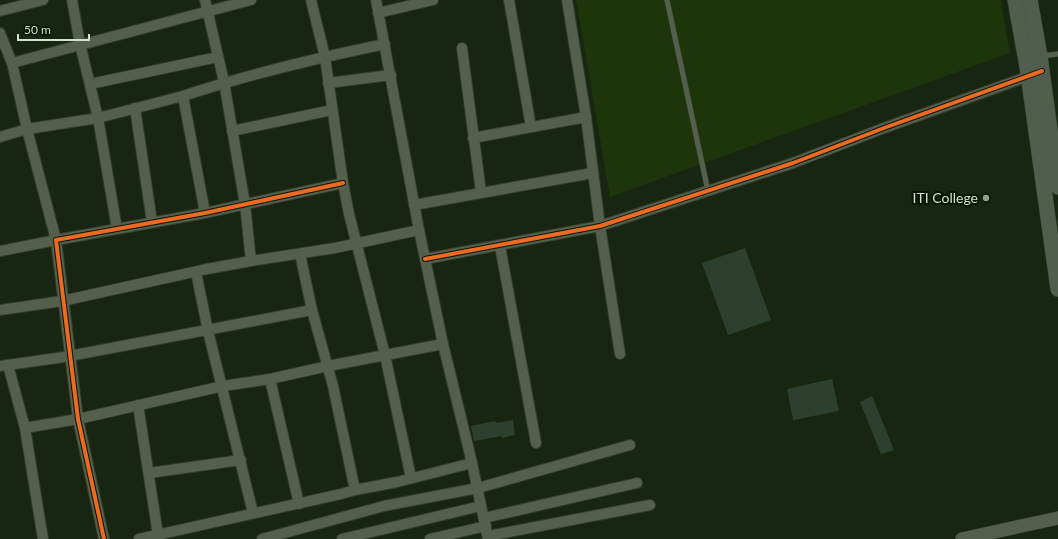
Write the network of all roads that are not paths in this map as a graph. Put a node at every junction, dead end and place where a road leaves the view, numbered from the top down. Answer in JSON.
{"nodes":[{"id":1,"x":43,"y":0,"type":"edge"},
{"id":2,"x":72,"y":0,"type":"edge"},
{"id":3,"x":205,"y":0,"type":"edge"},
{"id":4,"x":251,"y":0,"type":"edge"},
{"id":5,"x":311,"y":0,"type":"edge"},
{"id":6,"x":376,"y":0,"type":"edge"},
{"id":7,"x":433,"y":0,"type":"edge"},
{"id":8,"x":509,"y":0,"type":"edge"},
{"id":9,"x":567,"y":0,"type":"edge"},
{"id":10,"x":667,"y":0,"type":"edge"},
{"id":11,"x":1015,"y":0,"type":"edge"},
{"id":12,"x":1030,"y":0,"type":"edge"},
{"id":13,"x":0,"y":11,"type":"edge"},
{"id":14,"x":208,"y":11,"type":"junction"},
{"id":15,"x":378,"y":13,"type":"junction"},
{"id":16,"x":0,"y":33,"type":"edge"},
{"id":17,"x":80,"y":44,"type":"junction"},
{"id":18,"x":385,"y":44,"type":"junction"},
{"id":19,"x":462,"y":48,"type":"dead end"},
{"id":20,"x":1058,"y":54,"type":"edge"},
{"id":21,"x":1040,"y":56,"type":"junction"},
{"id":22,"x":218,"y":57,"type":"junction"},
{"id":23,"x":325,"y":57,"type":"junction"},
{"id":24,"x":12,"y":63,"type":"junction"},
{"id":25,"x":1035,"y":74,"type":"junction"},
{"id":26,"x":390,"y":75,"type":"junction"},
{"id":27,"x":224,"y":82,"type":"junction"},
{"id":28,"x":328,"y":83,"type":"junction"},
{"id":29,"x":90,"y":84,"type":"junction"},
{"id":30,"x":183,"y":96,"type":"junction"},
{"id":31,"x":135,"y":108,"type":"junction"},
{"id":32,"x":332,"y":110,"type":"junction"},
{"id":33,"x":586,"y":117,"type":"junction"},
{"id":34,"x":98,"y":118,"type":"junction"},
{"id":35,"x":531,"y":127,"type":"junction"},
{"id":36,"x":27,"y":129,"type":"junction"},
{"id":37,"x":232,"y":131,"type":"junction"},
{"id":38,"x":0,"y":137,"type":"edge"},
{"id":39,"x":473,"y":138,"type":"junction"},
{"id":40,"x":593,"y":173,"type":"junction"},
{"id":41,"x":343,"y":183,"type":"junction"},
{"id":42,"x":1058,"y":187,"type":"edge"},
{"id":43,"x":708,"y":191,"type":"junction"},
{"id":44,"x":481,"y":192,"type":"junction"},
{"id":45,"x":245,"y":204,"type":"junction"},
{"id":46,"x":414,"y":205,"type":"junction"},
{"id":47,"x":205,"y":213,"type":"junction"},
{"id":48,"x":152,"y":222,"type":"junction"},
{"id":49,"x":600,"y":226,"type":"junction"},
{"id":50,"x":117,"y":229,"type":"junction"},
{"id":51,"x":419,"y":230,"type":"junction"},
{"id":52,"x":56,"y":240,"type":"junction"},
{"id":53,"x":356,"y":244,"type":"junction"},
{"id":54,"x":500,"y":246,"type":"junction"},
{"id":55,"x":0,"y":251,"type":"edge"},
{"id":56,"x":300,"y":254,"type":"junction"},
{"id":57,"x":426,"y":259,"type":"junction"},
{"id":58,"x":251,"y":261,"type":"junction"},
{"id":59,"x":196,"y":272,"type":"junction"},
{"id":60,"x":1058,"y":289,"type":"edge"},
{"id":61,"x":62,"y":301,"type":"junction"},
{"id":62,"x":0,"y":310,"type":"edge"},
{"id":63,"x":312,"y":310,"type":"junction"},
{"id":64,"x":208,"y":331,"type":"junction"},
{"id":65,"x":443,"y":344,"type":"junction"},
{"id":66,"x":620,"y":354,"type":"dead end"},
{"id":67,"x":385,"y":355,"type":"junction"},
{"id":68,"x":70,"y":356,"type":"junction"},
{"id":69,"x":4,"y":366,"type":"edge"},
{"id":70,"x":328,"y":366,"type":"junction"},
{"id":71,"x":270,"y":379,"type":"junction"},
{"id":72,"x":223,"y":386,"type":"junction"},
{"id":73,"x":138,"y":405,"type":"junction"},
{"id":74,"x":78,"y":418,"type":"junction"},
{"id":75,"x":25,"y":428,"type":"junction"},
{"id":76,"x":536,"y":443,"type":"dead end"},
{"id":77,"x":630,"y":445,"type":"dead end"},
{"id":78,"x":241,"y":460,"type":"junction"},
{"id":79,"x":472,"y":463,"type":"junction"},
{"id":80,"x":149,"y":473,"type":"junction"},
{"id":81,"x":411,"y":478,"type":"junction"},
{"id":82,"x":637,"y":483,"type":"dead end"},
{"id":83,"x":478,"y":488,"type":"junction"},
{"id":84,"x":355,"y":490,"type":"junction"},
{"id":85,"x":299,"y":504,"type":"junction"},
{"id":86,"x":650,"y":505,"type":"dead end"},
{"id":87,"x":481,"y":506,"type":"junction"},
{"id":88,"x":254,"y":513,"type":"junction"},
{"id":89,"x":1058,"y":518,"type":"edge"},
{"id":90,"x":486,"y":530,"type":"edge"},
{"id":91,"x":158,"y":535,"type":"junction"},
{"id":92,"x":992,"y":536,"type":"edge"},
{"id":93,"x":441,"y":538,"type":"edge"},
{"id":94,"x":43,"y":539,"type":"edge"},
{"id":95,"x":104,"y":539,"type":"edge"},
{"id":96,"x":139,"y":539,"type":"edge"},
{"id":97,"x":262,"y":539,"type":"edge"},
{"id":98,"x":342,"y":539,"type":"edge"},
{"id":99,"x":430,"y":539,"type":"edge"},
{"id":100,"x":962,"y":539,"type":"edge"}],
"edges":[{"from":1,"to":13,"type":"street"},
{"from":2,"to":17,"type":"street"},
{"from":3,"to":14,"type":"street"},
{"from":4,"to":14,"type":"street"},
{"from":5,"to":23,"type":"street"},
{"from":6,"to":15,"type":"street"},
{"from":7,"to":15,"type":"street"},
{"from":8,"to":35,"type":"street"},
{"from":9,"to":33,"type":"street"},
{"from":10,"to":43,"type":"lane"},
{"from":11,"to":25,"type":"main road"},
{"from":12,"to":21,"type":"main road"},
{"from":14,"to":17,"type":"street"},
{"from":14,"to":22,"type":"street"},
{"from":15,"to":18,"type":"street"},
{"from":16,"to":24,"type":"street"},
{"from":17,"to":24,"type":"street"},
{"from":17,"to":29,"type":"street"},
{"from":18,"to":23,"type":"street"},
{"from":18,"to":26,"type":"street"},
{"from":19,"to":39,"type":"street"},
{"from":20,"to":21,"type":"lane"},
{"from":21,"to":25,"type":"main road"},
{"from":22,"to":27,"type":"street"},
{"from":22,"to":29,"type":"street"},
{"from":23,"to":27,"type":"street"},
{"from":23,"to":28,"type":"street"},
{"from":24,"to":36,"type":"street"},
{"from":25,"to":42,"type":"main road"},
{"from":25,"to":43,"type":"street"},
{"from":25,"to":60,"type":"main road"},
{"from":26,"to":28,"type":"street"},
{"from":26,"to":46,"type":"street"},
{"from":27,"to":30,"type":"street"},
{"from":27,"to":37,"type":"street"},
{"from":28,"to":32,"type":"street"},
{"from":29,"to":34,"type":"street"},
{"from":30,"to":31,"type":"street"},
{"from":30,"to":47,"type":"street"},
{"from":31,"to":34,"type":"street"},
{"from":31,"to":48,"type":"street"},
{"from":32,"to":37,"type":"street"},
{"from":32,"to":41,"type":"street"},
{"from":33,"to":35,"type":"street"},
{"from":33,"to":40,"type":"street"},
{"from":34,"to":36,"type":"street"},
{"from":34,"to":50,"type":"street"},
{"from":35,"to":39,"type":"street"},
{"from":36,"to":38,"type":"street"},
{"from":36,"to":52,"type":"street"},
{"from":37,"to":45,"type":"street"},
{"from":39,"to":44,"type":"street"},
{"from":40,"to":44,"type":"street"},
{"from":40,"to":49,"type":"street"},
{"from":41,"to":45,"type":"street"},
{"from":41,"to":53,"type":"street"},
{"from":43,"to":49,"type":"street"},
{"from":44,"to":46,"type":"street"},
{"from":45,"to":47,"type":"street"},
{"from":45,"to":58,"type":"street"},
{"from":46,"to":51,"type":"street"},
{"from":47,"to":48,"type":"street"},
{"from":48,"to":50,"type":"street"},
{"from":49,"to":54,"type":"street"},
{"from":49,"to":66,"type":"street"},
{"from":50,"to":52,"type":"street"},
{"from":51,"to":53,"type":"street"},
{"from":51,"to":57,"type":"street"},
{"from":52,"to":55,"type":"street"},
{"from":52,"to":61,"type":"street"},
{"from":53,"to":56,"type":"street"},
{"from":53,"to":67,"type":"street"},
{"from":54,"to":57,"type":"street"},
{"from":54,"to":76,"type":"street"},
{"from":56,"to":58,"type":"street"},
{"from":56,"to":63,"type":"street"},
{"from":57,"to":65,"type":"street"},
{"from":58,"to":59,"type":"street"},
{"from":59,"to":61,"type":"street"},
{"from":59,"to":64,"type":"street"},
{"from":61,"to":62,"type":"street"},
{"from":61,"to":68,"type":"street"},
{"from":63,"to":64,"type":"street"},
{"from":63,"to":70,"type":"street"},
{"from":64,"to":68,"type":"street"},
{"from":64,"to":72,"type":"street"},
{"from":65,"to":67,"type":"street"},
{"from":65,"to":79,"type":"street"},
{"from":67,"to":70,"type":"street"},
{"from":67,"to":81,"type":"street"},
{"from":68,"to":69,"type":"street"},
{"from":68,"to":74,"type":"street"},
{"from":69,"to":75,"type":"street"},
{"from":70,"to":71,"type":"street"},
{"from":70,"to":84,"type":"street"},
{"from":71,"to":72,"type":"street"},
{"from":71,"to":85,"type":"street"},
{"from":72,"to":73,"type":"street"},
{"from":72,"to":78,"type":"street"},
{"from":73,"to":74,"type":"street"},
{"from":73,"to":80,"type":"street"},
{"from":74,"to":75,"type":"street"},
{"from":74,"to":95,"type":"street"},
{"from":75,"to":94,"type":"street"},
{"from":77,"to":83,"type":"street"},
{"from":78,"to":80,"type":"street"},
{"from":78,"to":88,"type":"street"},
{"from":79,"to":81,"type":"street"},
{"from":79,"to":83,"type":"street"},
{"from":80,"to":91,"type":"street"},
{"from":81,"to":84,"type":"street"},
{"from":82,"to":90,"type":"street"},
{"from":83,"to":87,"type":"street"},
{"from":83,"to":97,"type":"street"},
{"from":84,"to":85,"type":"street"},
{"from":85,"to":88,"type":"street"},
{"from":86,"to":90,"type":"street"},
{"from":87,"to":90,"type":"street"},
{"from":87,"to":98,"type":"street"},
{"from":88,"to":91,"type":"street"},
{"from":89,"to":92,"type":"street"},
{"from":90,"to":93,"type":"street"},
{"from":91,"to":96,"type":"street"},
{"from":92,"to":100,"type":"street"},
{"from":93,"to":99,"type":"street"}]}
